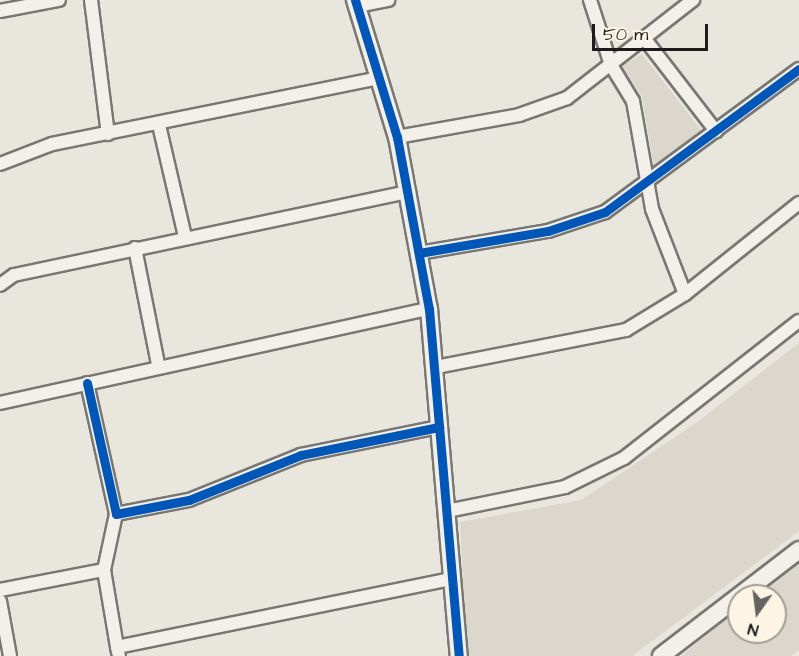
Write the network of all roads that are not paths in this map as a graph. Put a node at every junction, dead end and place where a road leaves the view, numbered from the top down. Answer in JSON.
{"nodes":[{"id":1,"x":59,"y":0,"type":"edge"},
{"id":2,"x":91,"y":0,"type":"edge"},
{"id":3,"x":388,"y":0,"type":"edge"},
{"id":4,"x":590,"y":0,"type":"edge"},
{"id":5,"x":693,"y":0,"type":"edge"},
{"id":6,"x":356,"y":3,"type":"edge"},
{"id":7,"x":0,"y":11,"type":"edge"},
{"id":8,"x":644,"y":38,"type":"junction"},
{"id":9,"x":611,"y":65,"type":"junction"},
{"id":10,"x":799,"y":69,"type":"edge"},
{"id":11,"x":378,"y":78,"type":"junction"},
{"id":12,"x":159,"y":125,"type":"junction"},
{"id":13,"x":716,"y":132,"type":"junction"},
{"id":14,"x":108,"y":134,"type":"junction"},
{"id":15,"x":398,"y":137,"type":"junction"},
{"id":16,"x":0,"y":164,"type":"edge"},
{"id":17,"x":649,"y":185,"type":"junction"},
{"id":18,"x":409,"y":192,"type":"junction"},
{"id":19,"x":799,"y":203,"type":"edge"},
{"id":20,"x":185,"y":237,"type":"junction"},
{"id":21,"x":135,"y":248,"type":"junction"},
{"id":22,"x":419,"y":252,"type":"junction"},
{"id":23,"x":0,"y":285,"type":"edge"},
{"id":24,"x":685,"y":294,"type":"junction"},
{"id":25,"x":429,"y":309,"type":"junction"},
{"id":26,"x":799,"y":321,"type":"edge"},
{"id":27,"x":158,"y":364,"type":"junction"},
{"id":28,"x":436,"y":367,"type":"junction"},
{"id":29,"x":87,"y":383,"type":"junction"},
{"id":30,"x":0,"y":403,"type":"edge"},
{"id":31,"x":439,"y":427,"type":"junction"},
{"id":32,"x":447,"y":511,"type":"junction"},
{"id":33,"x":116,"y":514,"type":"junction"},
{"id":34,"x":799,"y":550,"type":"edge"},
{"id":35,"x":104,"y":570,"type":"junction"},
{"id":36,"x":450,"y":579,"type":"junction"},
{"id":37,"x":0,"y":590,"type":"edge"},
{"id":38,"x":0,"y":601,"type":"edge"},
{"id":39,"x":118,"y":651,"type":"edge"},
{"id":40,"x":10,"y":656,"type":"edge"},
{"id":41,"x":459,"y":656,"type":"edge"},
{"id":42,"x":661,"y":656,"type":"edge"}],
"edges":[{"from":1,"to":7,"type":"street"},
{"from":2,"to":14,"type":"street"},
{"from":3,"to":6,"type":"street"},
{"from":4,"to":9,"type":"street"},
{"from":5,"to":8,"type":"street"},
{"from":6,"to":11,"type":"street"},
{"from":8,"to":9,"type":"street"},
{"from":8,"to":13,"type":"street"},
{"from":9,"to":15,"type":"street"},
{"from":9,"to":17,"type":"street"},
{"from":10,"to":13,"type":"street"},
{"from":11,"to":12,"type":"street"},
{"from":11,"to":15,"type":"street"},
{"from":12,"to":14,"type":"street"},
{"from":12,"to":20,"type":"street"},
{"from":13,"to":17,"type":"street"},
{"from":14,"to":16,"type":"street"},
{"from":15,"to":18,"type":"street"},
{"from":17,"to":22,"type":"street"},
{"from":17,"to":24,"type":"street"},
{"from":18,"to":20,"type":"street"},
{"from":18,"to":22,"type":"street"},
{"from":19,"to":24,"type":"street"},
{"from":20,"to":21,"type":"street"},
{"from":21,"to":23,"type":"street"},
{"from":21,"to":27,"type":"street"},
{"from":22,"to":25,"type":"street"},
{"from":24,"to":28,"type":"street"},
{"from":25,"to":27,"type":"street"},
{"from":25,"to":28,"type":"street"},
{"from":26,"to":32,"type":"street"},
{"from":27,"to":29,"type":"street"},
{"from":28,"to":31,"type":"street"},
{"from":29,"to":30,"type":"street"},
{"from":29,"to":33,"type":"street"},
{"from":31,"to":32,"type":"street"},
{"from":31,"to":33,"type":"street"},
{"from":32,"to":36,"type":"street"},
{"from":33,"to":35,"type":"street"},
{"from":34,"to":42,"type":"street"},
{"from":35,"to":37,"type":"street"},
{"from":35,"to":39,"type":"street"},
{"from":36,"to":39,"type":"street"},
{"from":36,"to":41,"type":"street"},
{"from":38,"to":40,"type":"street"}]}
